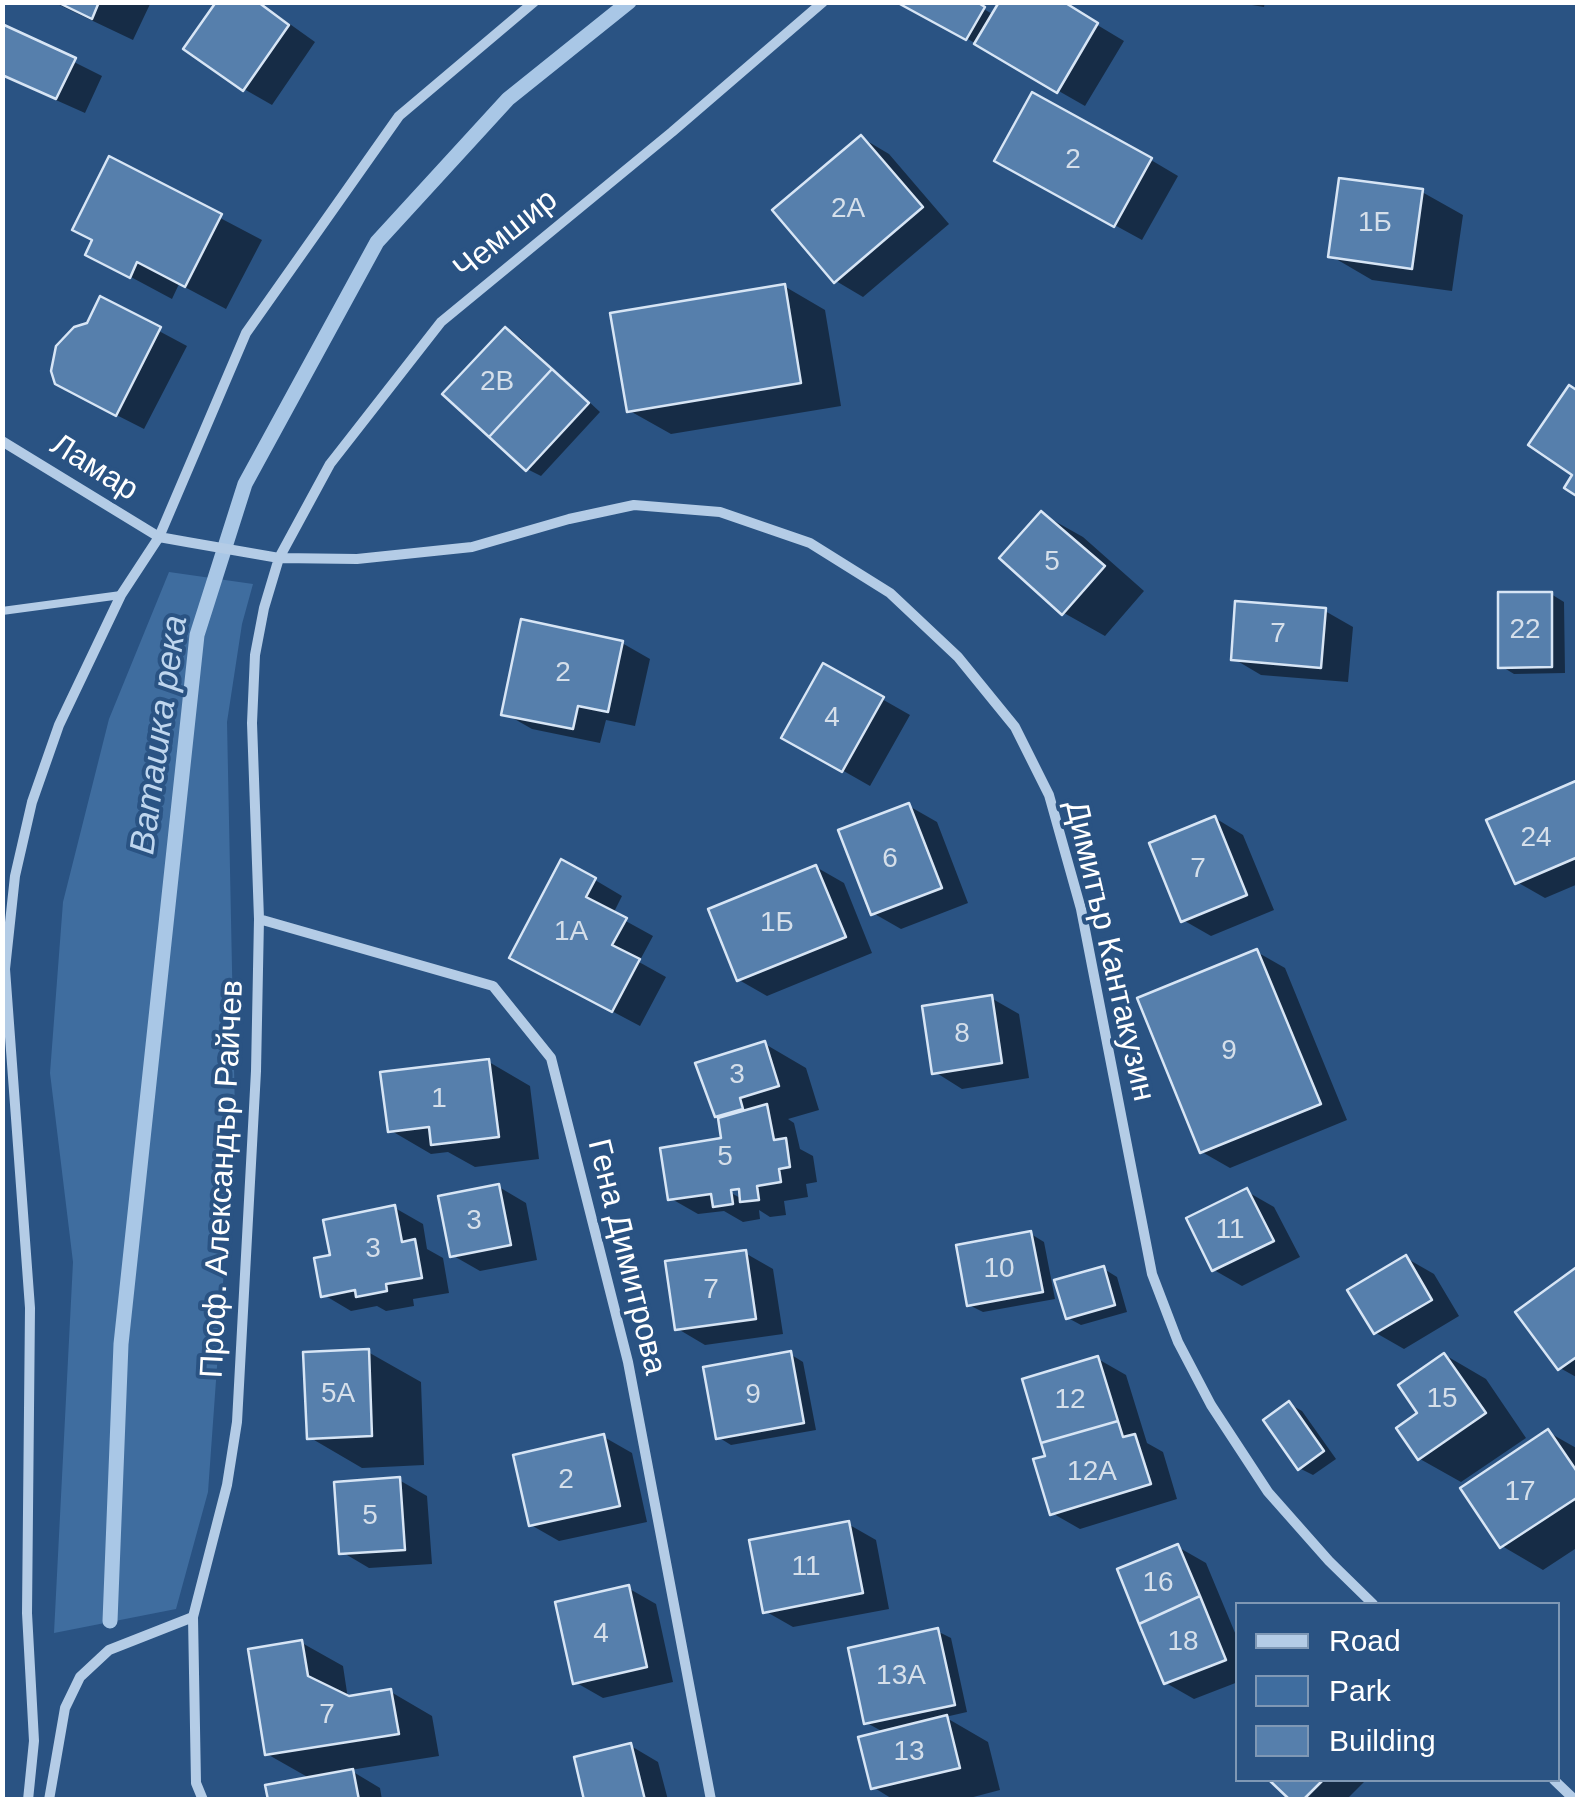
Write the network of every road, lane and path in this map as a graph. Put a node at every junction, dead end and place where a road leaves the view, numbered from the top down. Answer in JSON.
{"nodes":[{"id":1,"x":534,"y":2,"type":"edge"},
{"id":2,"x":823,"y":2,"type":"edge"},
{"id":3,"x":2,"y":442,"type":"edge"},
{"id":4,"x":158,"y":538,"type":"junction"},
{"id":5,"x":279,"y":558,"type":"junction"},
{"id":6,"x":121,"y":595,"type":"junction"},
{"id":7,"x":2,"y":611,"type":"edge"},
{"id":8,"x":259,"y":919,"type":"junction"},
{"id":9,"x":4,"y":968,"type":"edge"},
{"id":10,"x":1371,"y":1602,"type":"edge"},
{"id":11,"x":194,"y":1617,"type":"junction"},
{"id":12,"x":1556,"y":1782,"type":"edge"},
{"id":13,"x":28,"y":1800,"type":"edge"},
{"id":14,"x":49,"y":1800,"type":"edge"},
{"id":15,"x":202,"y":1800,"type":"edge"},
{"id":16,"x":711,"y":1800,"type":"edge"},
{"id":17,"x":1575,"y":1800,"type":"edge"}],
"edges":[{"from":1,"to":4,"type":"street"},
{"from":2,"to":5,"type":"street","name":"Чемшир"},
{"from":3,"to":4,"type":"street","name":"Ламар"},
{"from":4,"to":5,"type":"street","name":"Димитър Кантакузин"},
{"from":4,"to":6,"type":"street"},
{"from":5,"to":8,"type":"street","name":"Проф. Александър Райчев"},
{"from":5,"to":10,"type":"street","name":"Димитър Кантакузин"},
{"from":6,"to":7,"type":"lane"},
{"from":6,"to":9,"type":"street"},
{"from":8,"to":11,"type":"street","name":"Проф. Александър Райчев"},
{"from":8,"to":16,"type":"street","name":"Гена Димитрова"},
{"from":9,"to":13,"type":"street"},
{"from":11,"to":14,"type":"street"},
{"from":11,"to":15,"type":"street","name":"Проф. Александър Райчев"},
{"from":12,"to":17,"type":"street"}]}
